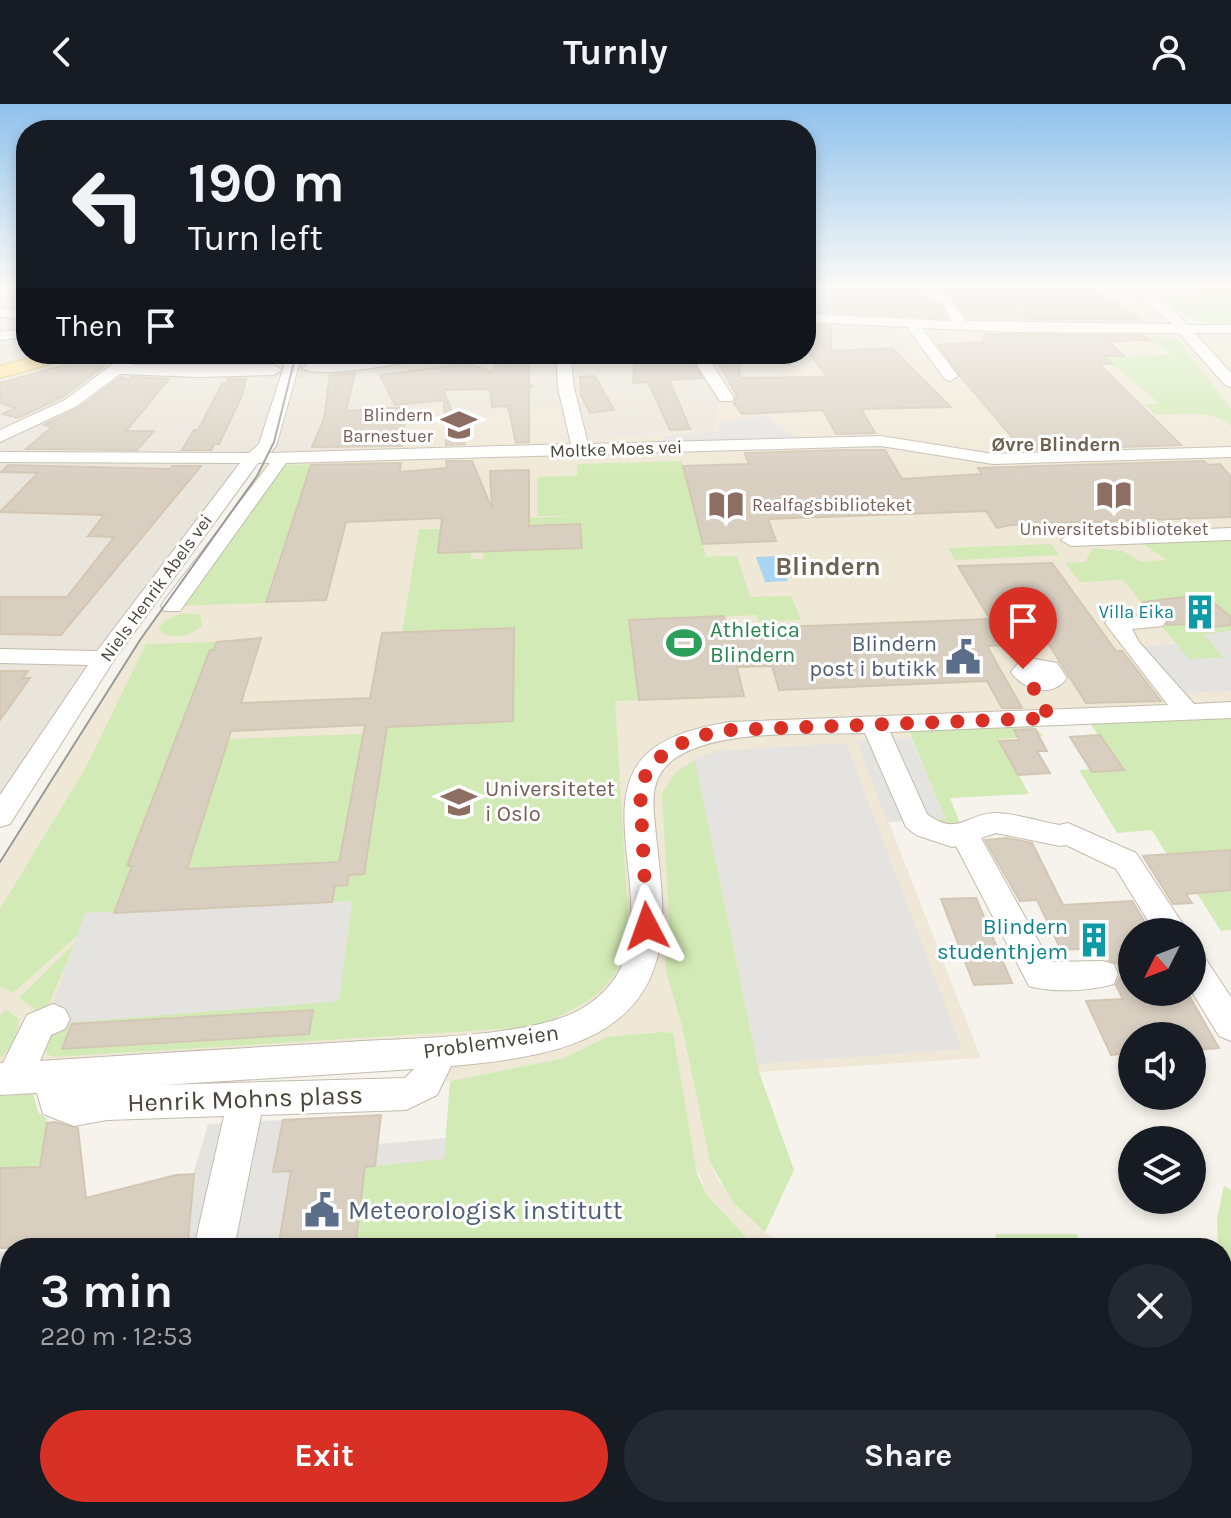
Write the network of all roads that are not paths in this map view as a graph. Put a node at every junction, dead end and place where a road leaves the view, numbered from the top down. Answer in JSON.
{"nodes":[{"id":1,"x":931,"y":351,"type":"edge"},
{"id":2,"x":1203,"y":351,"type":"edge"},
{"id":3,"x":30,"y":364,"type":"edge"},
{"id":4,"x":123,"y":364,"type":"edge"},
{"id":5,"x":292,"y":364,"type":"edge"},
{"id":6,"x":365,"y":364,"type":"edge"},
{"id":7,"x":564,"y":364,"type":"edge"},
{"id":8,"x":705,"y":364,"type":"edge"},
{"id":9,"x":310,"y":368,"type":"dead end"},
{"id":10,"x":117,"y":369,"type":"junction"},
{"id":11,"x":274,"y":370,"type":"dead end"},
{"id":12,"x":0,"y":372,"type":"edge"},
{"id":13,"x":944,"y":376,"type":"dead end"},
{"id":14,"x":1231,"y":382,"type":"edge"},
{"id":15,"x":726,"y":398,"type":"dead end"},
{"id":16,"x":0,"y":437,"type":"edge"},
{"id":17,"x":581,"y":450,"type":"junction"},
{"id":18,"x":1231,"y":452,"type":"edge"},
{"id":19,"x":0,"y":457,"type":"edge"},
{"id":20,"x":253,"y":458,"type":"junction"},
{"id":21,"x":278,"y":465,"type":"dead end"},
{"id":22,"x":1231,"y":534,"type":"edge"},
{"id":23,"x":1071,"y":540,"type":"dead end"},
{"id":24,"x":172,"y":606,"type":"dead end"},
{"id":25,"x":1155,"y":621,"type":"dead end"},
{"id":26,"x":0,"y":656,"type":"edge"},
{"id":27,"x":104,"y":658,"type":"junction"},
{"id":28,"x":1030,"y":681,"type":"dead end"},
{"id":29,"x":1231,"y":710,"type":"edge"},
{"id":30,"x":1187,"y":712,"type":"junction"},
{"id":31,"x":1050,"y":718,"type":"junction"},
{"id":32,"x":874,"y":724,"type":"junction"},
{"id":33,"x":0,"y":817,"type":"edge"},
{"id":34,"x":965,"y":835,"type":"junction"},
{"id":35,"x":1163,"y":918,"type":"edge"},
{"id":36,"x":1102,"y":974,"type":"dead end"},
{"id":37,"x":1206,"y":986,"type":"edge"},
{"id":38,"x":53,"y":1019,"type":"dead end"},
{"id":39,"x":1231,"y":1026,"type":"edge"},
{"id":40,"x":435,"y":1051,"type":"junction"},
{"id":41,"x":53,"y":1076,"type":"junction"},
{"id":42,"x":7,"y":1078,"type":"edge"},
{"id":43,"x":246,"y":1100,"type":"junction"},
{"id":44,"x":216,"y":1238,"type":"edge"}],
"edges":[{"from":1,"to":13,"type":"street"},
{"from":2,"to":14,"type":"street"},
{"from":3,"to":12,"type":"main road"},
{"from":4,"to":10,"type":"street"},
{"from":5,"to":20,"type":"street","name":"Niels Henrik Abels vei"},
{"from":6,"to":9,"type":"street"},
{"from":7,"to":17,"type":"street"},
{"from":8,"to":15,"type":"street"},
{"from":10,"to":11,"type":"street"},
{"from":10,"to":16,"type":"street"},
{"from":17,"to":18,"type":"street","name":"Moltke Moes vei"},
{"from":17,"to":20,"type":"street","name":"Moltke Moes vei"},
{"from":19,"to":20,"type":"street","name":"Moltke Moes vei"},
{"from":20,"to":27,"type":"street","name":"Niels Henrik Abels vei"},
{"from":21,"to":24,"type":"street"},
{"from":22,"to":23,"type":"street"},
{"from":25,"to":30,"type":"street"},
{"from":26,"to":27,"type":"street"},
{"from":27,"to":33,"type":"street","name":"Niels Henrik Abels vei"},
{"from":28,"to":31,"type":"street"},
{"from":29,"to":30,"type":"street","name":"Problemveien"},
{"from":30,"to":31,"type":"street","name":"Problemveien"},
{"from":31,"to":32,"type":"street","name":"Problemveien"},
{"from":32,"to":34,"type":"street"},
{"from":32,"to":40,"type":"street","name":"Problemveien"},
{"from":34,"to":35,"type":"street"},
{"from":34,"to":36,"type":"street"},
{"from":37,"to":39,"type":"street"},
{"from":38,"to":42,"type":"street"},
{"from":40,"to":41,"type":"street","name":"Problemveien"},
{"from":40,"to":43,"type":"street","name":"Henrik Mohns plass"},
{"from":41,"to":42,"type":"street","name":"Problemveien"},
{"from":41,"to":43,"type":"street","name":"Henrik Mohns plass"},
{"from":43,"to":44,"type":"street"}]}
